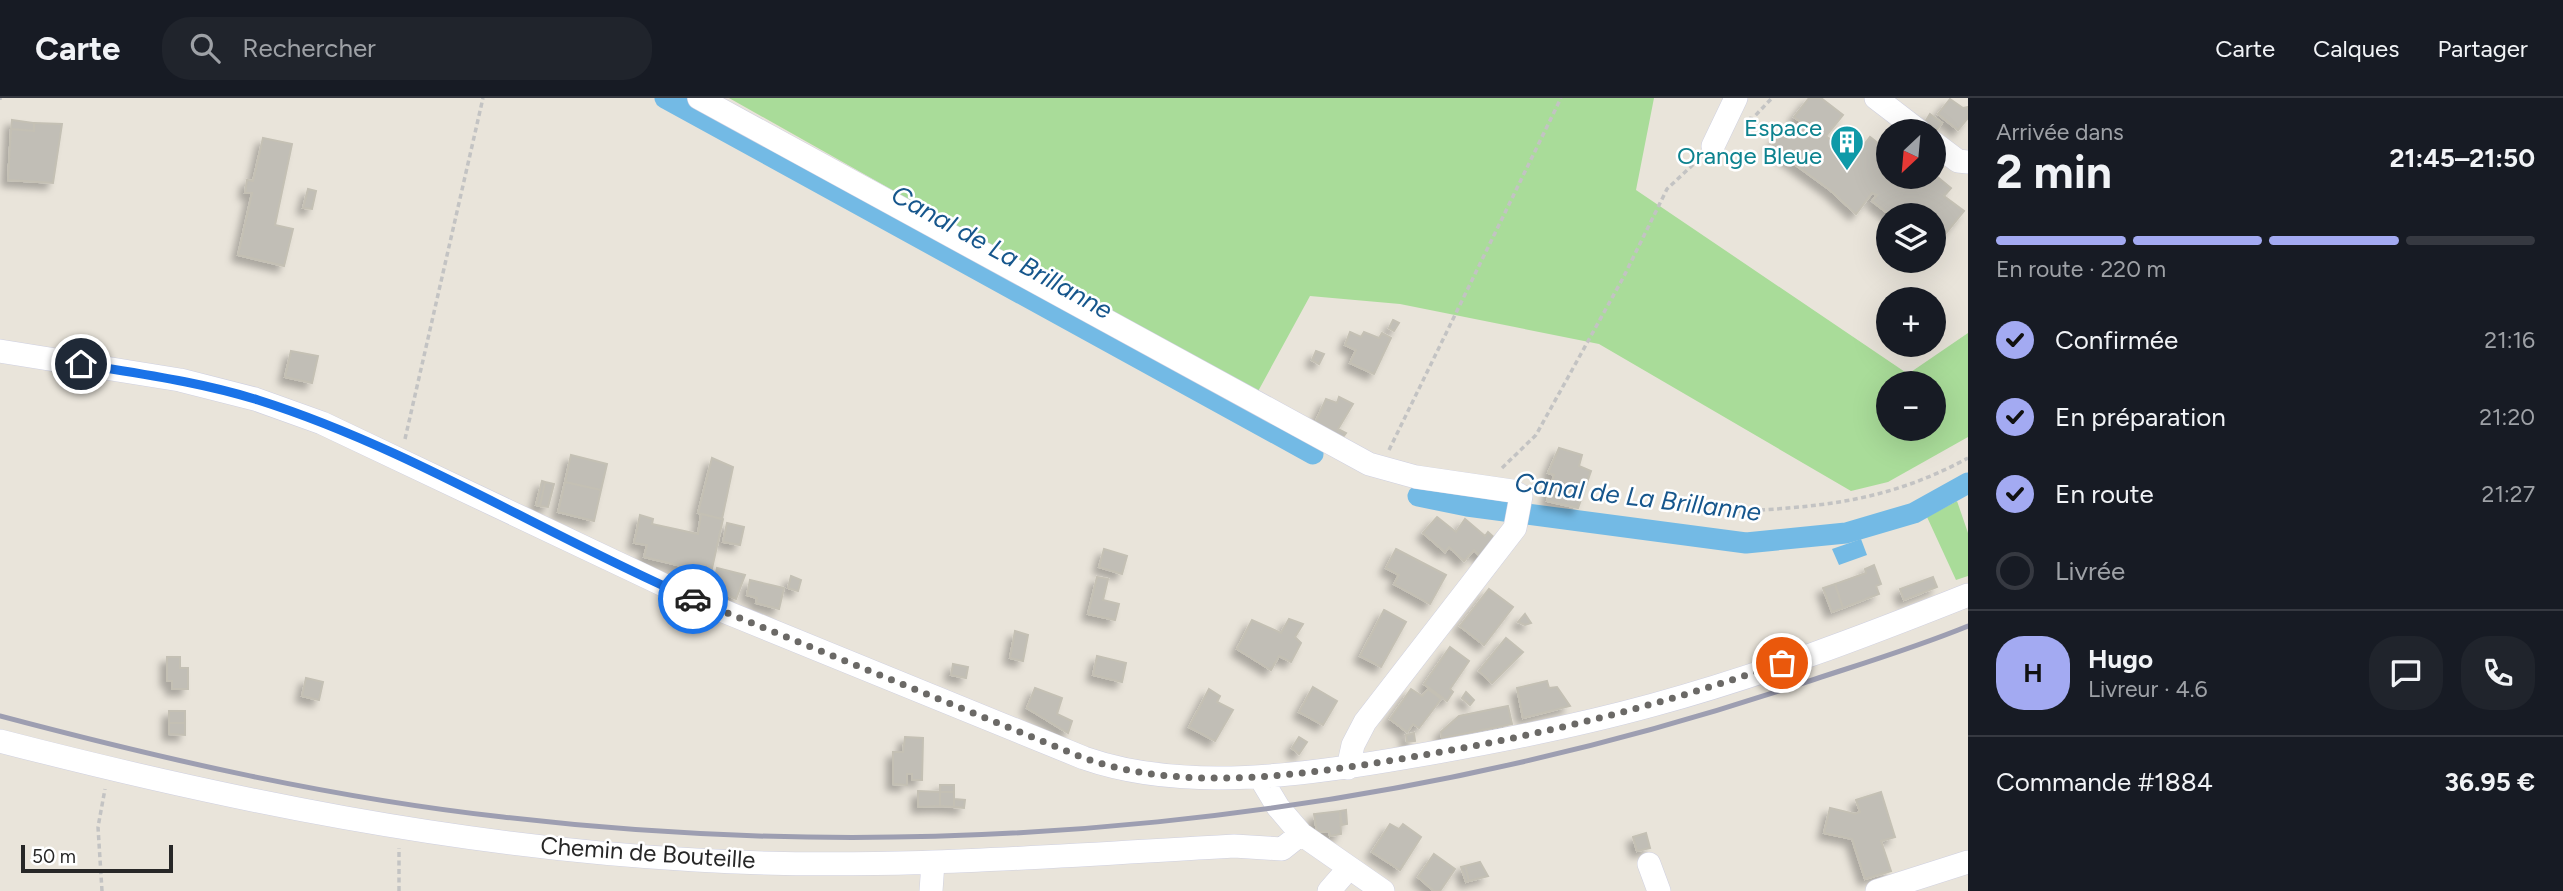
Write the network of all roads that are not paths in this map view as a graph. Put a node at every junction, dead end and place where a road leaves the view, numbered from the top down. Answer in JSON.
{"nodes":[{"id":1,"x":699,"y":98,"type":"edge"},
{"id":2,"x":1876,"y":98,"type":"edge"},
{"id":3,"x":1740,"y":107,"type":"edge"},
{"id":4,"x":1903,"y":119,"type":"edge"},
{"id":5,"x":1713,"y":146,"type":"road end"},
{"id":6,"x":1946,"y":152,"type":"edge"},
{"id":7,"x":1968,"y":162,"type":"edge"},
{"id":8,"x":0,"y":351,"type":"edge"},
{"id":9,"x":1968,"y":595,"type":"edge"},
{"id":10,"x":0,"y":741,"type":"edge"},
{"id":11,"x":1348,"y":768,"type":"junction"},
{"id":12,"x":1260,"y":777,"type":"junction"},
{"id":13,"x":1301,"y":834,"type":"junction"},
{"id":14,"x":1968,"y":862,"type":"edge"},
{"id":15,"x":933,"y":863,"type":"junction"},
{"id":16,"x":1649,"y":864,"type":"dead end"},
{"id":17,"x":1349,"y":868,"type":"junction"},
{"id":18,"x":931,"y":891,"type":"edge"},
{"id":19,"x":1329,"y":891,"type":"edge"},
{"id":20,"x":1383,"y":891,"type":"edge"},
{"id":21,"x":1659,"y":891,"type":"edge"},
{"id":22,"x":1877,"y":891,"type":"edge"}],
"edges":[{"from":1,"to":11,"type":"street"},
{"from":2,"to":4,"type":"street"},
{"from":3,"to":5,"type":"street"},
{"from":6,"to":7,"type":"street"},
{"from":8,"to":12,"type":"street"},
{"from":9,"to":11,"type":"street"},
{"from":10,"to":15,"type":"street","name":"Chemin de Bouteille"},
{"from":11,"to":12,"type":"street"},
{"from":12,"to":13,"type":"street"},
{"from":13,"to":15,"type":"street","name":"Chemin de Bouteille"},
{"from":13,"to":17,"type":"street"},
{"from":14,"to":22,"type":"street"},
{"from":15,"to":18,"type":"street"},
{"from":16,"to":21,"type":"street"},
{"from":17,"to":19,"type":"street"},
{"from":17,"to":20,"type":"street"}]}
